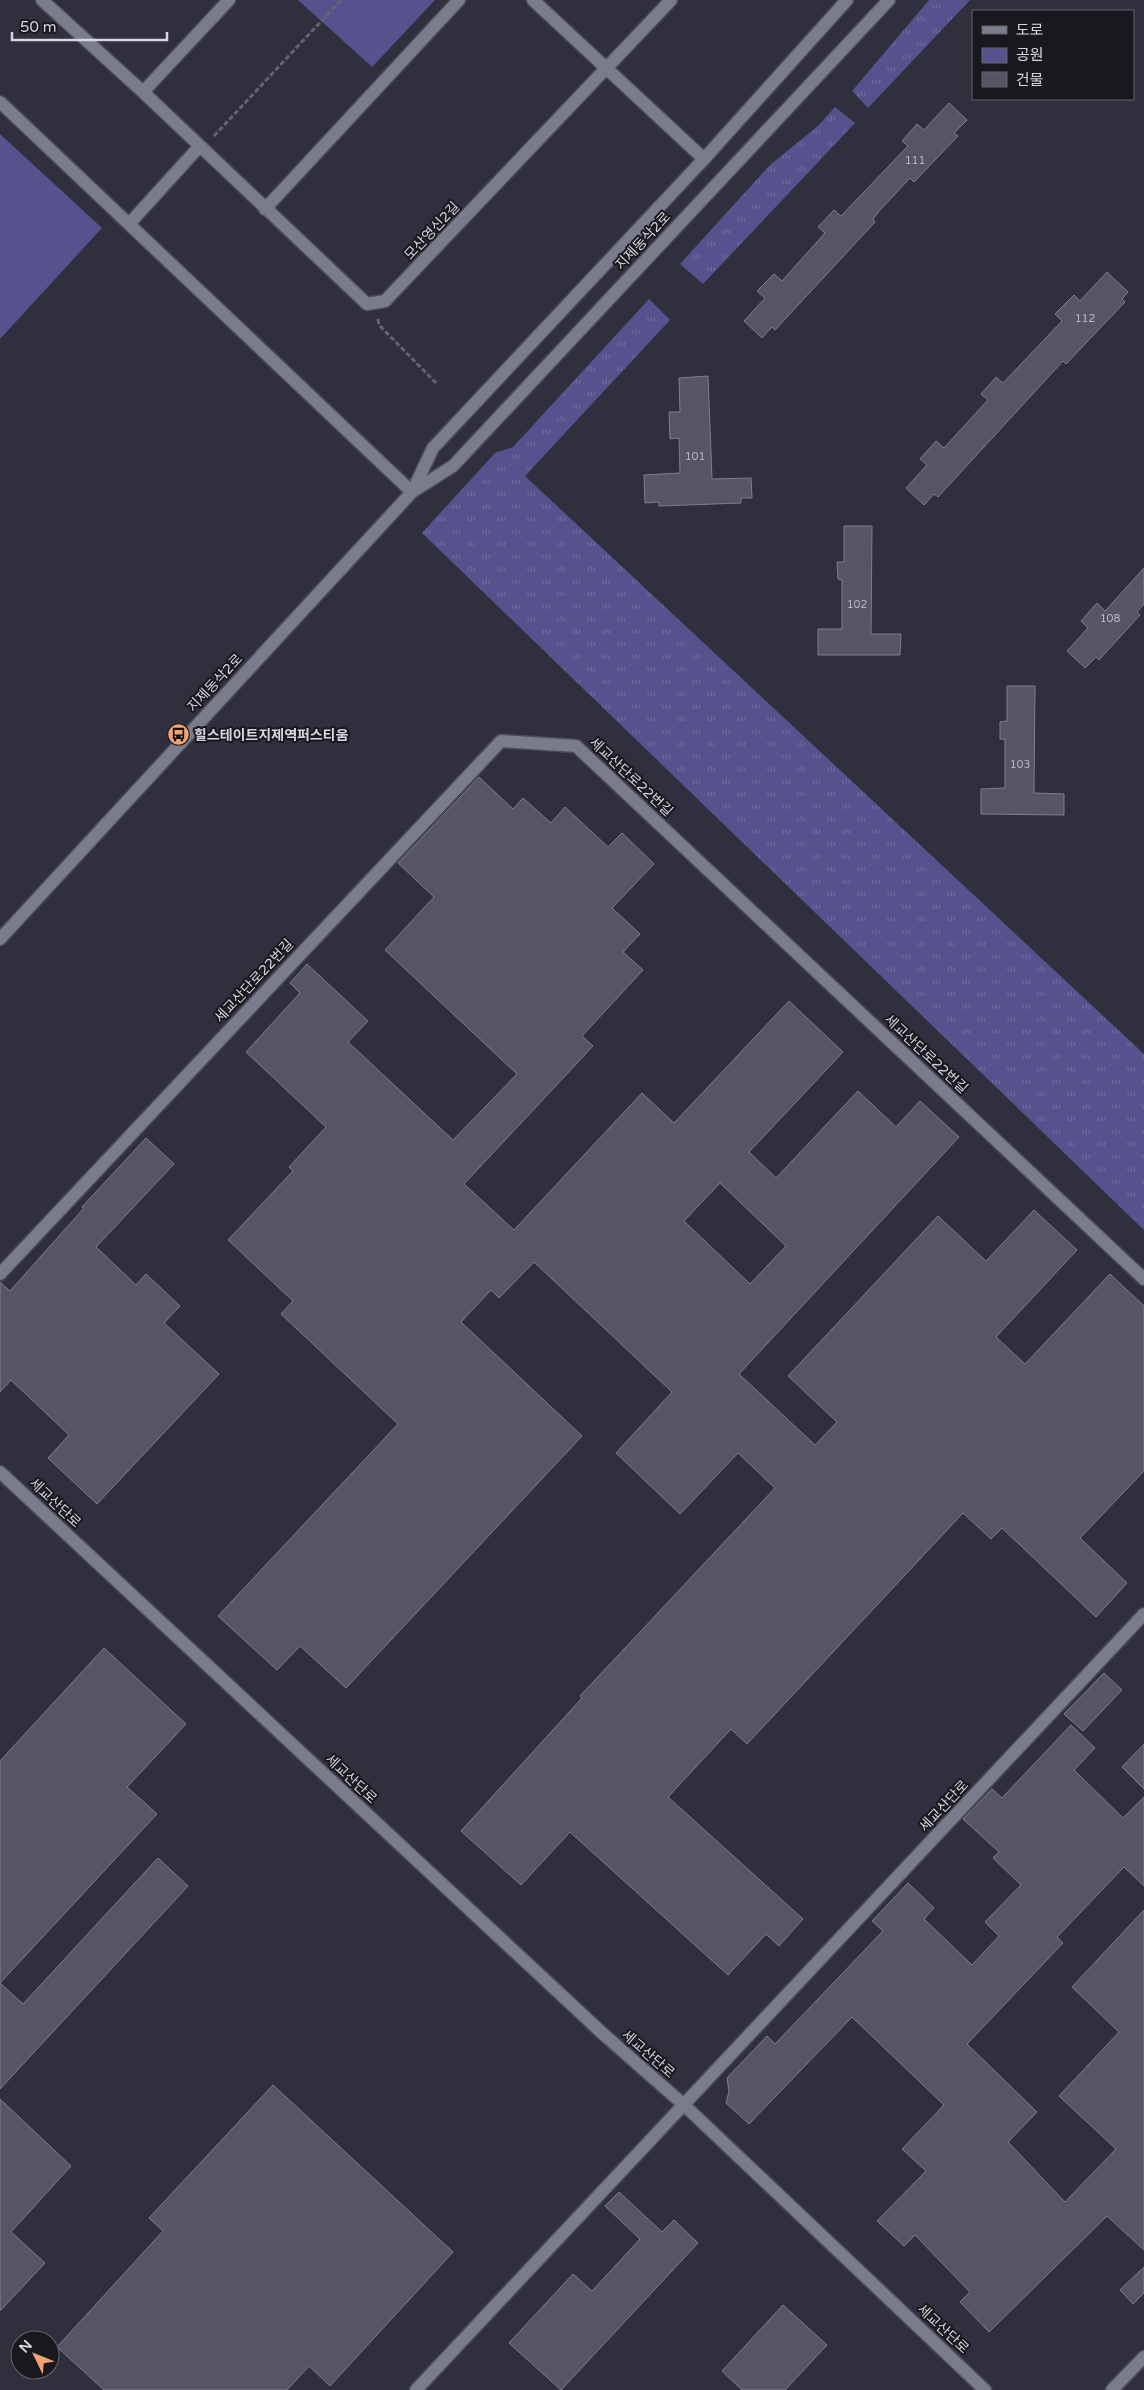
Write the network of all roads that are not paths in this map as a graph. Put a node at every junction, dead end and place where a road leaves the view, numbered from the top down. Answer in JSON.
{"nodes":[{"id":1,"x":42,"y":0,"type":"edge"},
{"id":2,"x":229,"y":0,"type":"edge"},
{"id":3,"x":459,"y":0,"type":"edge"},
{"id":4,"x":533,"y":0,"type":"edge"},
{"id":5,"x":671,"y":0,"type":"edge"},
{"id":6,"x":848,"y":0,"type":"edge"},
{"id":7,"x":889,"y":0,"type":"edge"},
{"id":8,"x":606,"y":68,"type":"junction"},
{"id":9,"x":143,"y":92,"type":"junction"},
{"id":10,"x":0,"y":102,"type":"edge"},
{"id":11,"x":199,"y":147,"type":"junction"},
{"id":12,"x":704,"y":158,"type":"junction"},
{"id":13,"x":265,"y":209,"type":"junction"},
{"id":14,"x":128,"y":224,"type":"junction"},
{"id":15,"x":412,"y":492,"type":"junction"},
{"id":16,"x":0,"y":939,"type":"edge"},
{"id":17,"x":0,"y":1274,"type":"edge"},
{"id":18,"x":1144,"y":1280,"type":"edge"},
{"id":19,"x":0,"y":1472,"type":"edge"},
{"id":20,"x":1144,"y":1614,"type":"edge"},
{"id":21,"x":684,"y":2105,"type":"junction"},
{"id":22,"x":1144,"y":2357,"type":"edge"},
{"id":23,"x":416,"y":2390,"type":"edge"},
{"id":24,"x":986,"y":2390,"type":"edge"},
{"id":25,"x":1112,"y":2390,"type":"edge"}],
"edges":[{"from":1,"to":9,"type":"street"},
{"from":2,"to":9,"type":"street"},
{"from":3,"to":13,"type":"street"},
{"from":4,"to":8,"type":"street"},
{"from":5,"to":8,"type":"street","name":"모산영신2길"},
{"from":6,"to":12,"type":"street","name":"지제동삭2로"},
{"from":7,"to":15,"type":"street","name":"지제동삭2로"},
{"from":8,"to":12,"type":"street"},
{"from":8,"to":13,"type":"street","name":"모산영신2길"},
{"from":9,"to":11,"type":"street"},
{"from":10,"to":14,"type":"street"},
{"from":11,"to":13,"type":"street"},
{"from":11,"to":14,"type":"street"},
{"from":12,"to":15,"type":"street","name":"지제동삭2로"},
{"from":14,"to":15,"type":"street"},
{"from":15,"to":16,"type":"street","name":"지제동삭2로"},
{"from":17,"to":18,"type":"street","name":"세교산단로22번길"},
{"from":19,"to":21,"type":"street","name":"세교산단로"},
{"from":20,"to":21,"type":"street","name":"세교산단로"},
{"from":21,"to":23,"type":"street","name":"세교산단로"},
{"from":21,"to":24,"type":"street","name":"세교산단로"},
{"from":22,"to":25,"type":"street"}]}
